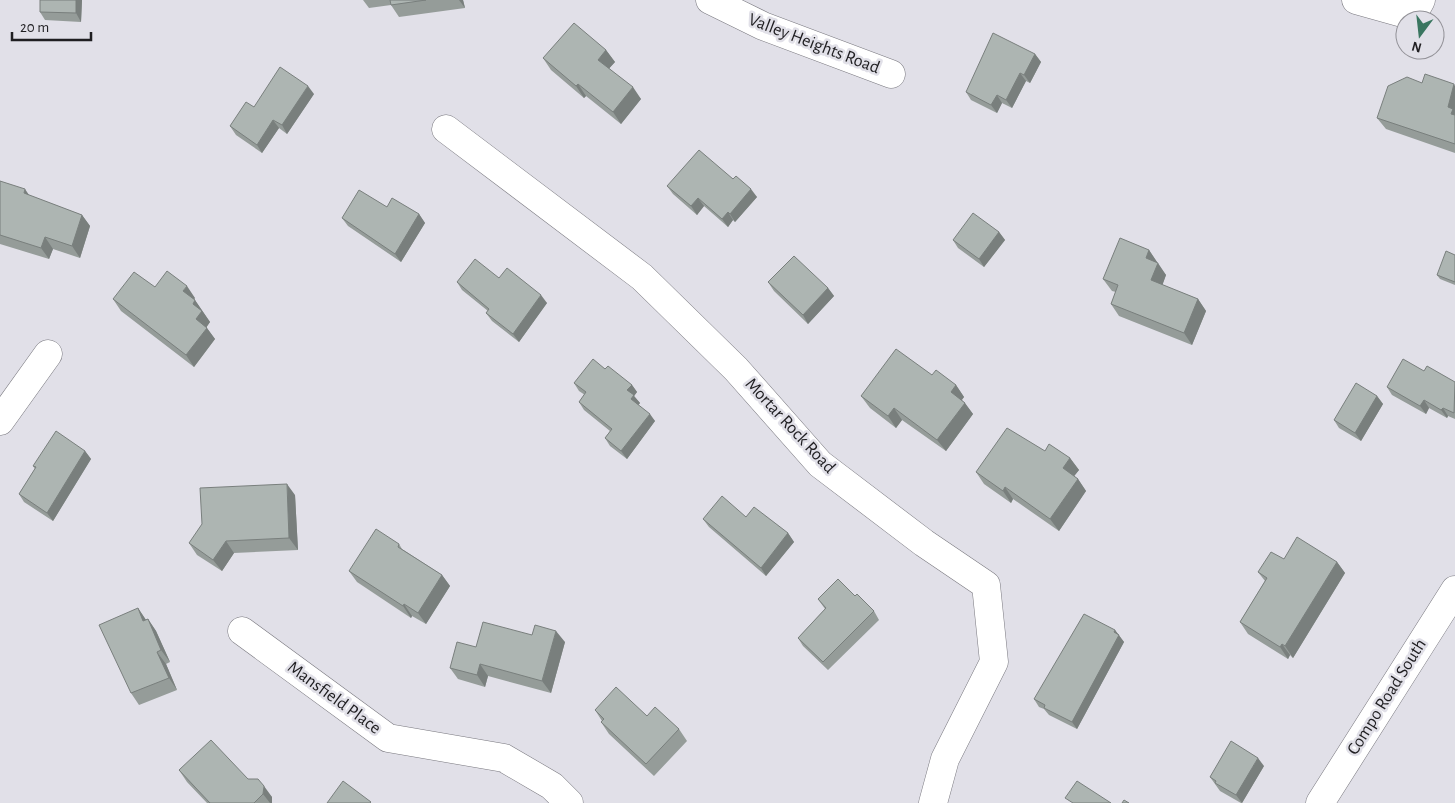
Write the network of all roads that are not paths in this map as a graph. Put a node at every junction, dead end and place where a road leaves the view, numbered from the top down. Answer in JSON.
{"nodes":[{"id":1,"x":710,"y":0,"type":"edge"},
{"id":2,"x":1356,"y":0,"type":"edge"},
{"id":3,"x":1421,"y":0,"type":"edge"},
{"id":4,"x":891,"y":74,"type":"dead end"},
{"id":5,"x":446,"y":129,"type":"dead end"},
{"id":6,"x":48,"y":354,"type":"dead end"},
{"id":7,"x":0,"y":421,"type":"edge"},
{"id":8,"x":1455,"y":590,"type":"edge"},
{"id":9,"x":242,"y":631,"type":"dead end"},
{"id":10,"x":569,"y":803,"type":"edge"},
{"id":11,"x":932,"y":803,"type":"edge"},
{"id":12,"x":1320,"y":803,"type":"edge"}],
"edges":[{"from":1,"to":4,"type":"street","name":"Valley Heights Road"},
{"from":2,"to":3,"type":"street"},
{"from":5,"to":11,"type":"street","name":"Mortar Rock Road"},
{"from":6,"to":7,"type":"street"},
{"from":8,"to":12,"type":"street","name":"Compo Road South"},
{"from":9,"to":10,"type":"street","name":"Mansfield Place"}]}
